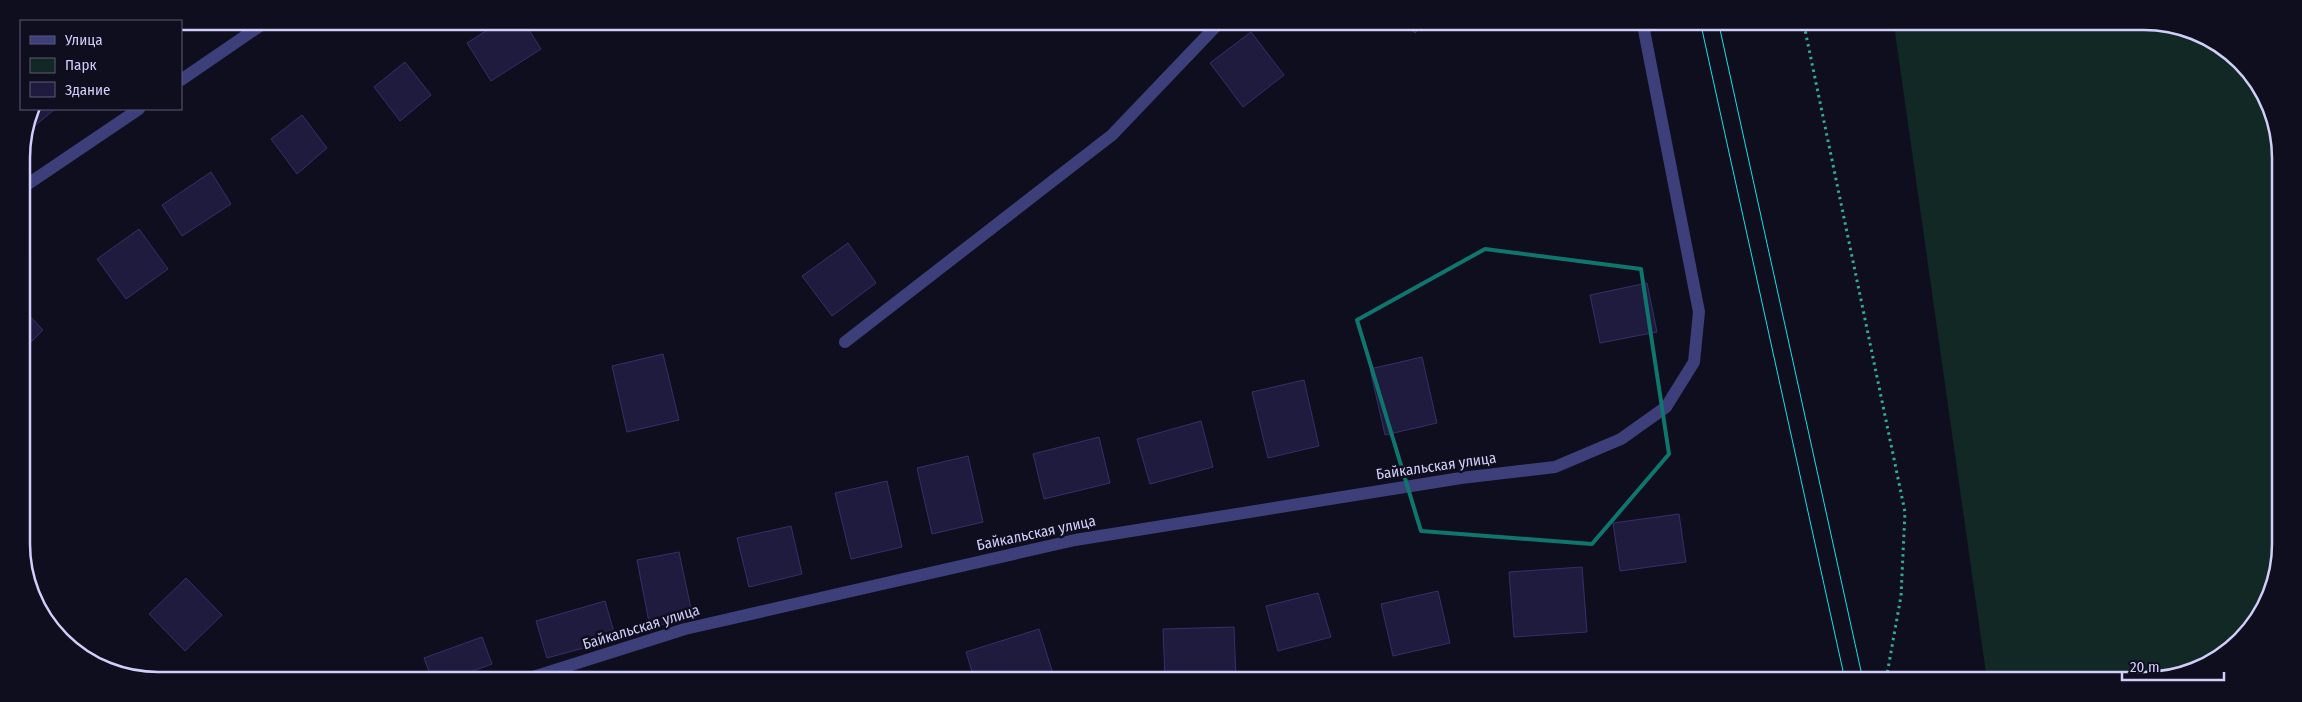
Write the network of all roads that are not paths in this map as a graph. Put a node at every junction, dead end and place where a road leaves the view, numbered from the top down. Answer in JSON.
{"nodes":[{"id":1,"x":255,"y":30,"type":"edge"},
{"id":2,"x":1212,"y":30,"type":"edge"},
{"id":3,"x":1644,"y":30,"type":"edge"},
{"id":4,"x":182,"y":79,"type":"edge"},
{"id":5,"x":138,"y":110,"type":"edge"},
{"id":6,"x":30,"y":183,"type":"edge"},
{"id":7,"x":845,"y":342,"type":"dead end"},
{"id":8,"x":549,"y":672,"type":"edge"}],
"edges":[{"from":1,"to":4,"type":"street"},
{"from":2,"to":7,"type":"street"},
{"from":3,"to":8,"type":"street","name":"Байкальская улица"},
{"from":5,"to":6,"type":"street"}]}
